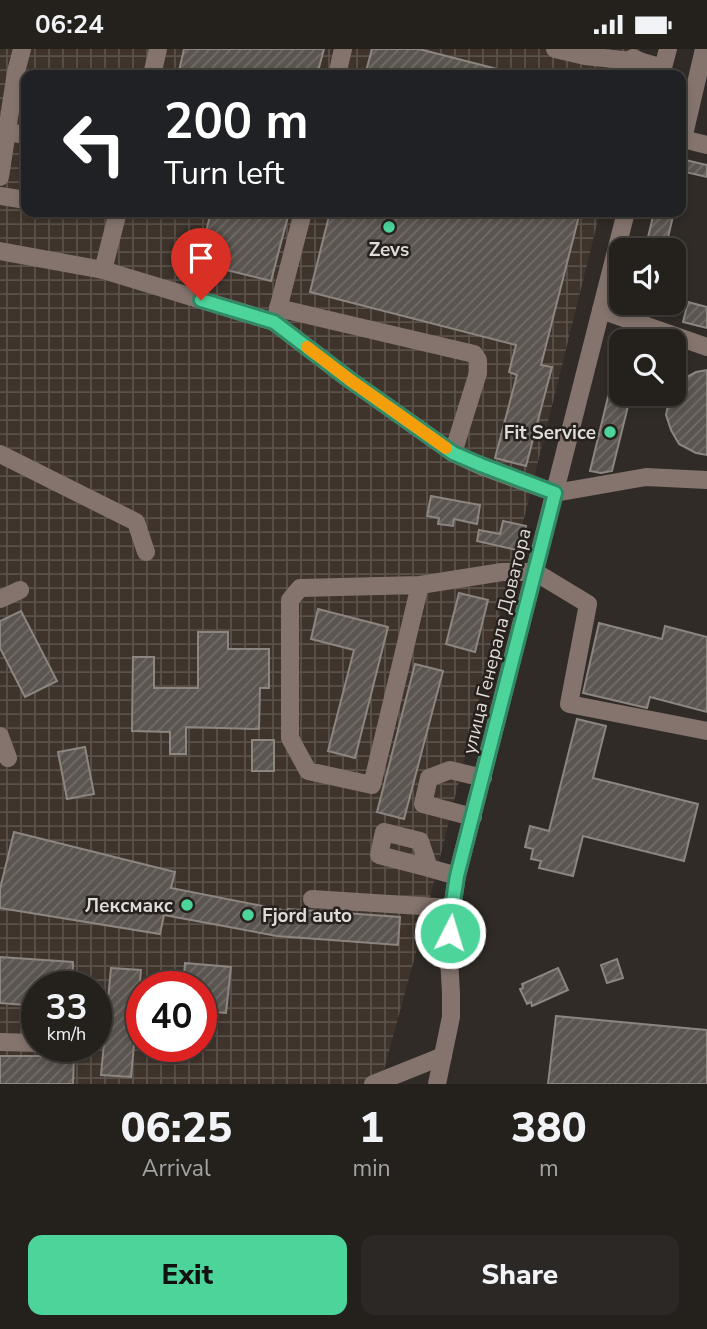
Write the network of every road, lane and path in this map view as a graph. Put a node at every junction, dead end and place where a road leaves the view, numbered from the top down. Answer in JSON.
{"nodes":[{"id":1,"x":22,"y":49,"type":"edge"},
{"id":2,"x":158,"y":49,"type":"edge"},
{"id":3,"x":343,"y":49,"type":"edge"},
{"id":4,"x":555,"y":49,"type":"edge"},
{"id":5,"x":616,"y":49,"type":"edge"},
{"id":6,"x":668,"y":49,"type":"edge"},
{"id":7,"x":704,"y":49,"type":"edge"},
{"id":8,"x":642,"y":62,"type":"junction"},
{"id":9,"x":153,"y":70,"type":"edge"},
{"id":10,"x":338,"y":70,"type":"edge"},
{"id":11,"x":658,"y":70,"type":"edge"},
{"id":12,"x":663,"y":70,"type":"edge"},
{"id":13,"x":686,"y":126,"type":"edge"},
{"id":14,"x":4,"y":132,"type":"edge"},
{"id":15,"x":686,"y":140,"type":"edge"},
{"id":16,"x":707,"y":145,"type":"edge"},
{"id":17,"x":0,"y":177,"type":"edge"},
{"id":18,"x":0,"y":196,"type":"edge"},
{"id":19,"x":21,"y":199,"type":"edge"},
{"id":20,"x":117,"y":217,"type":"edge"},
{"id":21,"x":302,"y":217,"type":"edge"},
{"id":22,"x":625,"y":217,"type":"edge"},
{"id":23,"x":0,"y":251,"type":"edge"},
{"id":24,"x":103,"y":270,"type":"junction"},
{"id":25,"x":601,"y":310,"type":"junction"},
{"id":26,"x":276,"y":315,"type":"junction"},
{"id":27,"x":707,"y":347,"type":"edge"},
{"id":28,"x":453,"y":453,"type":"junction"},
{"id":29,"x":0,"y":454,"type":"edge"},
{"id":30,"x":707,"y":480,"type":"edge"},
{"id":31,"x":555,"y":493,"type":"junction"},
{"id":32,"x":146,"y":552,"type":"dead end"},
{"id":33,"x":535,"y":572,"type":"junction"},
{"id":34,"x":421,"y":585,"type":"junction"},
{"id":35,"x":20,"y":590,"type":"dead end"},
{"id":36,"x":0,"y":599,"type":"edge"},
{"id":37,"x":707,"y":731,"type":"edge"},
{"id":38,"x":0,"y":736,"type":"edge"},
{"id":39,"x":8,"y":758,"type":"dead end"},
{"id":40,"x":483,"y":778,"type":"junction"},
{"id":41,"x":473,"y":817,"type":"junction"},
{"id":42,"x":429,"y":868,"type":"dead end"},
{"id":43,"x":457,"y":876,"type":"junction"},
{"id":44,"x":312,"y":899,"type":"dead end"},
{"id":45,"x":452,"y":908,"type":"junction"},
{"id":46,"x":0,"y":1042,"type":"edge"},
{"id":47,"x":21,"y":1043,"type":"edge"},
{"id":48,"x":443,"y":1056,"type":"junction"},
{"id":49,"x":373,"y":1084,"type":"edge"},
{"id":50,"x":437,"y":1084,"type":"edge"}],
"edges":[{"from":1,"to":14,"type":"street"},
{"from":2,"to":9,"type":"street"},
{"from":3,"to":10,"type":"street"},
{"from":4,"to":8,"type":"street"},
{"from":5,"to":8,"type":"street"},
{"from":6,"to":12,"type":"street"},
{"from":7,"to":13,"type":"street"},
{"from":8,"to":11,"type":"street"},
{"from":14,"to":17,"type":"street"},
{"from":15,"to":16,"type":"street"},
{"from":18,"to":19,"type":"street"},
{"from":20,"to":24,"type":"street"},
{"from":21,"to":26,"type":"street"},
{"from":22,"to":25,"type":"street","name":"улица Генерала Доватора"},
{"from":23,"to":24,"type":"street"},
{"from":24,"to":26,"type":"street"},
{"from":25,"to":27,"type":"street"},
{"from":25,"to":31,"type":"street","name":"улица Генерала Доватора"},
{"from":26,"to":28,"type":"street"},
{"from":26,"to":28,"type":"street"},
{"from":28,"to":31,"type":"street"},
{"from":29,"to":32,"type":"street"},
{"from":30,"to":31,"type":"street"},
{"from":31,"to":33,"type":"street","name":"улица Генерала Доватора"},
{"from":33,"to":34,"type":"street"},
{"from":33,"to":37,"type":"street"},
{"from":33,"to":40,"type":"street","name":"улица Генерала Доватора"},
{"from":34,"to":34,"type":"street"},
{"from":35,"to":36,"type":"street"},
{"from":38,"to":39,"type":"street"},
{"from":40,"to":41,"type":"street","name":"улица Генерала Доватора"},
{"from":40,"to":41,"type":"street"},
{"from":41,"to":43,"type":"street","name":"улица Генерала Доватора"},
{"from":42,"to":43,"type":"street"},
{"from":43,"to":45,"type":"street","name":"улица Генерала Доватора"},
{"from":44,"to":45,"type":"street"},
{"from":45,"to":48,"type":"street","name":"улица Генерала Доватора"},
{"from":46,"to":47,"type":"street"},
{"from":48,"to":49,"type":"street"},
{"from":48,"to":50,"type":"street","name":"улица Генерала Доватора"}]}
